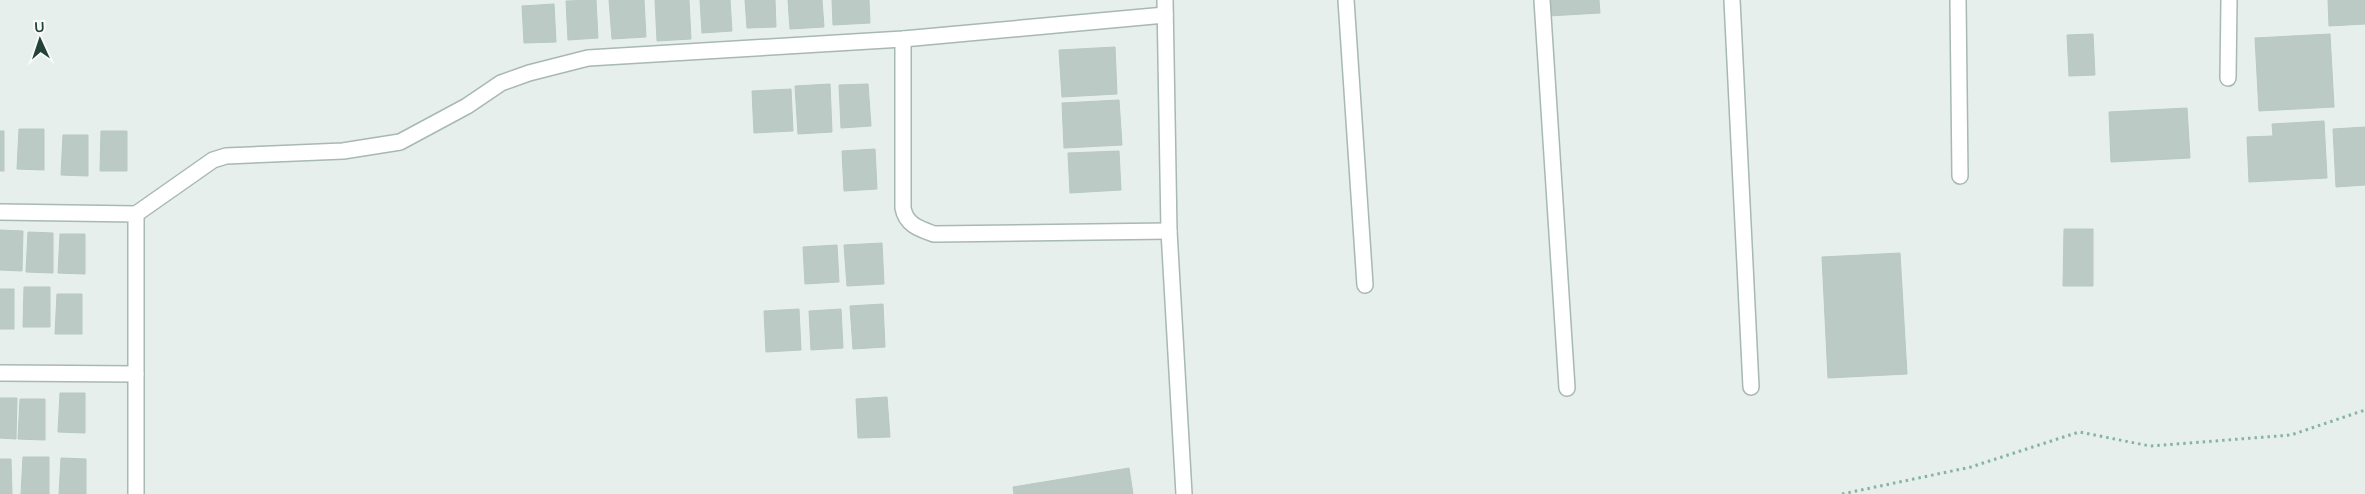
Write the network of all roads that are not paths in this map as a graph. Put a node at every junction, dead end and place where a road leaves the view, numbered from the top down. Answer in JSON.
{"nodes":[{"id":1,"x":1346,"y":0,"type":"edge"},
{"id":2,"x":1542,"y":0,"type":"edge"},
{"id":3,"x":1732,"y":0,"type":"edge"},
{"id":4,"x":1958,"y":0,"type":"edge"},
{"id":5,"x":2229,"y":0,"type":"edge"},
{"id":6,"x":1165,"y":8,"type":"edge"},
{"id":7,"x":903,"y":39,"type":"junction"},
{"id":8,"x":2228,"y":78,"type":"dead end"},
{"id":9,"x":1960,"y":176,"type":"dead end"},
{"id":10,"x":0,"y":212,"type":"edge"},
{"id":11,"x":136,"y":214,"type":"junction"},
{"id":12,"x":1169,"y":230,"type":"junction"},
{"id":13,"x":1365,"y":285,"type":"dead end"},
{"id":14,"x":0,"y":373,"type":"edge"},
{"id":15,"x":136,"y":374,"type":"junction"},
{"id":16,"x":1752,"y":387,"type":"dead end"},
{"id":17,"x":1567,"y":388,"type":"dead end"},
{"id":18,"x":136,"y":494,"type":"edge"},
{"id":19,"x":1184,"y":494,"type":"edge"}],
"edges":[{"from":1,"to":13,"type":"street"},
{"from":2,"to":17,"type":"street"},
{"from":3,"to":16,"type":"street"},
{"from":4,"to":9,"type":"street"},
{"from":5,"to":8,"type":"street"},
{"from":6,"to":7,"type":"street"},
{"from":6,"to":12,"type":"street"},
{"from":7,"to":11,"type":"street"},
{"from":7,"to":12,"type":"street"},
{"from":10,"to":11,"type":"street"},
{"from":11,"to":15,"type":"street"},
{"from":12,"to":19,"type":"street"},
{"from":14,"to":15,"type":"street"},
{"from":15,"to":18,"type":"street"}]}
